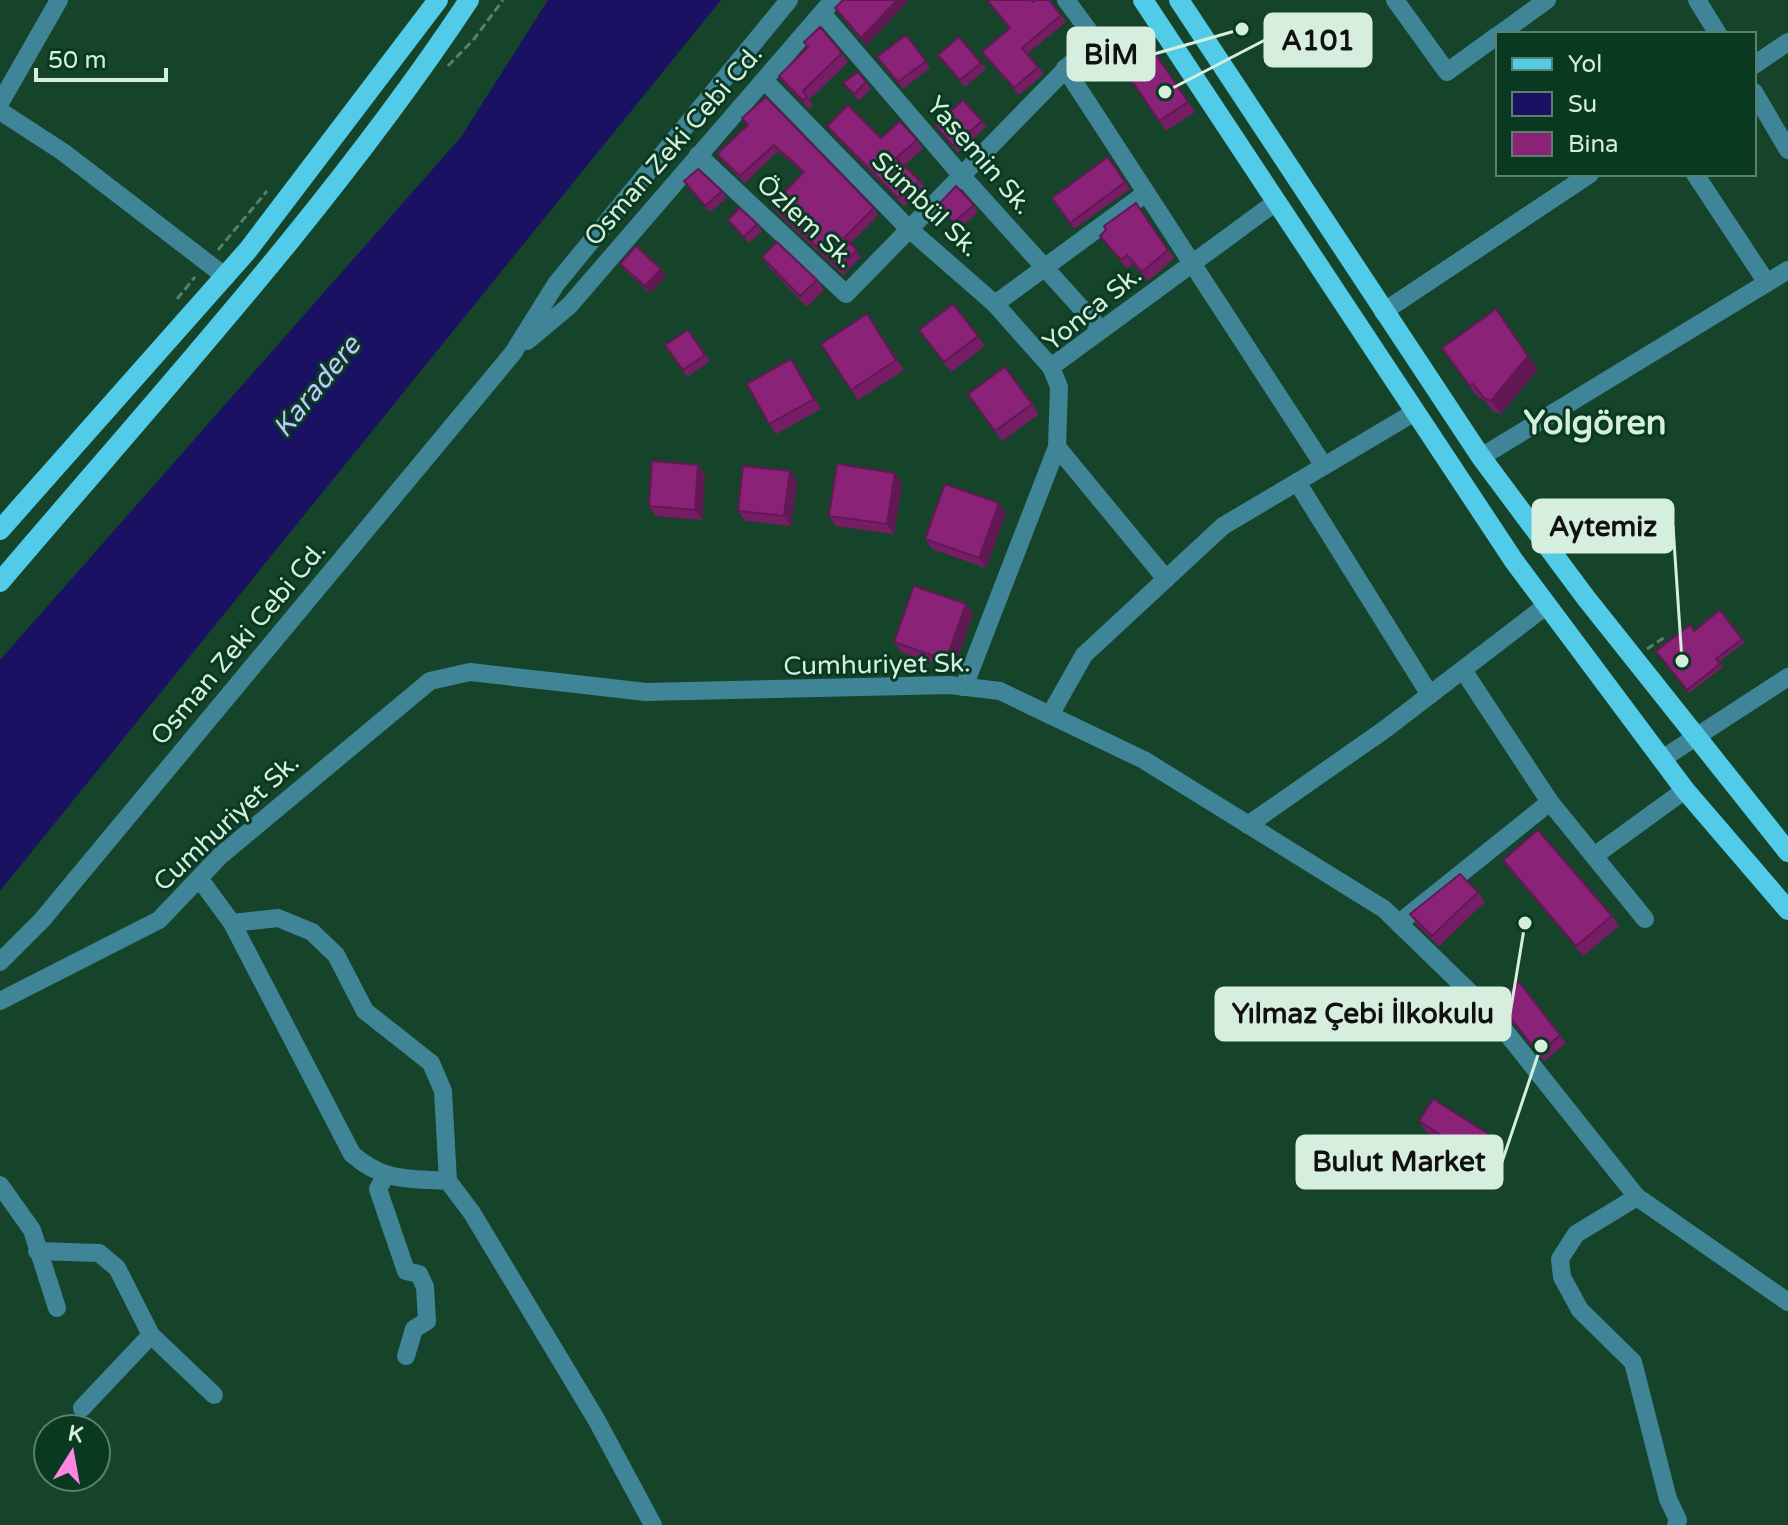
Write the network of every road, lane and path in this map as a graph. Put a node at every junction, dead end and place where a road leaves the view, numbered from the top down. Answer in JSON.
{"nodes":[{"id":1,"x":59,"y":0,"type":"edge"},
{"id":2,"x":438,"y":0,"type":"edge"},
{"id":3,"x":469,"y":0,"type":"edge"},
{"id":4,"x":789,"y":0,"type":"edge"},
{"id":5,"x":1066,"y":0,"type":"edge"},
{"id":6,"x":1143,"y":0,"type":"edge"},
{"id":7,"x":1179,"y":0,"type":"edge"},
{"id":8,"x":1395,"y":0,"type":"edge"},
{"id":9,"x":1547,"y":0,"type":"edge"},
{"id":10,"x":1697,"y":0,"type":"edge"},
{"id":11,"x":828,"y":6,"type":"edge"},
{"id":12,"x":1507,"y":32,"type":"edge"},
{"id":13,"x":1717,"y":32,"type":"edge"},
{"id":14,"x":1496,"y":41,"type":"edge"},
{"id":15,"x":1788,"y":42,"type":"edge"},
{"id":16,"x":1756,"y":64,"type":"edge"},
{"id":17,"x":1065,"y":68,"type":"junction"},
{"id":18,"x":764,"y":80,"type":"junction"},
{"id":19,"x":1756,"y":95,"type":"edge"},
{"id":20,"x":0,"y":103,"type":"edge"},
{"id":21,"x":0,"y":111,"type":"edge"},
{"id":22,"x":1788,"y":150,"type":"edge"},
{"id":23,"x":698,"y":155,"type":"junction"},
{"id":24,"x":961,"y":175,"type":"junction"},
{"id":25,"x":1587,"y":176,"type":"edge"},
{"id":26,"x":1696,"y":176,"type":"edge"},
{"id":27,"x":1146,"y":193,"type":"junction"},
{"id":28,"x":1276,"y":202,"type":"junction"},
{"id":29,"x":908,"y":228,"type":"junction"},
{"id":30,"x":1192,"y":263,"type":"junction"},
{"id":31,"x":1045,"y":268,"type":"junction"},
{"id":32,"x":1788,"y":270,"type":"edge"},
{"id":33,"x":226,"y":277,"type":"junction"},
{"id":34,"x":1767,"y":283,"type":"junction"},
{"id":35,"x":995,"y":304,"type":"junction"},
{"id":36,"x":1383,"y":312,"type":"junction"},
{"id":37,"x":1101,"y":330,"type":"junction"},
{"id":38,"x":513,"y":353,"type":"junction"},
{"id":39,"x":1051,"y":367,"type":"junction"},
{"id":40,"x":1415,"y":412,"type":"junction"},
{"id":41,"x":1057,"y":447,"type":"junction"},
{"id":42,"x":1481,"y":457,"type":"junction"},
{"id":43,"x":1324,"y":466,"type":"junction"},
{"id":44,"x":1297,"y":482,"type":"junction"},
{"id":45,"x":0,"y":530,"type":"edge"},
{"id":46,"x":1166,"y":579,"type":"junction"},
{"id":47,"x":0,"y":582,"type":"edge"},
{"id":48,"x":1547,"y":605,"type":"junction"},
{"id":49,"x":1463,"y":670,"type":"junction"},
{"id":50,"x":1788,"y":677,"type":"edge"},
{"id":51,"x":964,"y":687,"type":"junction"},
{"id":52,"x":1430,"y":695,"type":"junction"},
{"id":53,"x":1050,"y":715,"type":"junction"},
{"id":54,"x":1696,"y":737,"type":"junction"},
{"id":55,"x":1662,"y":759,"type":"junction"},
{"id":56,"x":1685,"y":790,"type":"junction"},
{"id":57,"x":1550,"y":802,"type":"junction"},
{"id":58,"x":1248,"y":825,"type":"junction"},
{"id":59,"x":1788,"y":852,"type":"edge"},
{"id":60,"x":1594,"y":856,"type":"junction"},
{"id":61,"x":199,"y":878,"type":"junction"},
{"id":62,"x":1788,"y":910,"type":"edge"},
{"id":63,"x":1645,"y":919,"type":"dead end"},
{"id":64,"x":232,"y":923,"type":"junction"},
{"id":65,"x":1399,"y":923,"type":"junction"},
{"id":66,"x":0,"y":962,"type":"edge"},
{"id":67,"x":0,"y":1001,"type":"edge"},
{"id":68,"x":385,"y":1177,"type":"junction"},
{"id":69,"x":448,"y":1181,"type":"junction"},
{"id":70,"x":0,"y":1185,"type":"edge"},
{"id":71,"x":1637,"y":1197,"type":"junction"},
{"id":72,"x":37,"y":1251,"type":"junction"},
{"id":73,"x":1788,"y":1302,"type":"edge"},
{"id":74,"x":57,"y":1308,"type":"dead end"},
{"id":75,"x":151,"y":1335,"type":"junction"},
{"id":76,"x":406,"y":1356,"type":"dead end"},
{"id":77,"x":214,"y":1395,"type":"dead end"},
{"id":78,"x":82,"y":1408,"type":"dead end"},
{"id":79,"x":653,"y":1525,"type":"edge"},
{"id":80,"x":1676,"y":1525,"type":"edge"}],
"edges":[{"from":1,"to":20,"type":"street"},
{"from":2,"to":33,"type":"main road"},
{"from":3,"to":47,"type":"main road"},
{"from":4,"to":38,"type":"street","name":"Osman Zeki Cebi Cd."},
{"from":5,"to":17,"type":"street"},
{"from":6,"to":28,"type":"main road"},
{"from":7,"to":36,"type":"main road"},
{"from":8,"to":14,"type":"street"},
{"from":9,"to":12,"type":"street"},
{"from":10,"to":13,"type":"street"},
{"from":11,"to":18,"type":"street","name":"Osman Zeki Cebi Cd."},
{"from":11,"to":24,"type":"street","name":"Yasemin Sk."},
{"from":15,"to":16,"type":"street"},
{"from":17,"to":24,"type":"street"},
{"from":17,"to":27,"type":"street"},
{"from":18,"to":23,"type":"street","name":"Osman Zeki Cebi Cd."},
{"from":18,"to":29,"type":"street","name":"Sümbül Sk."},
{"from":19,"to":22,"type":"street"},
{"from":21,"to":33,"type":"street"},
{"from":23,"to":29,"type":"street","name":"Özlem Sk."},
{"from":23,"to":38,"type":"street","name":"Osman Zeki Cebi Cd."},
{"from":24,"to":29,"type":"street"},
{"from":24,"to":31,"type":"street","name":"Yasemin Sk."},
{"from":25,"to":36,"type":"street"},
{"from":26,"to":34,"type":"street"},
{"from":27,"to":30,"type":"street"},
{"from":27,"to":31,"type":"street"},
{"from":28,"to":30,"type":"street","name":"Yonca Sk."},
{"from":28,"to":40,"type":"main road"},
{"from":29,"to":35,"type":"street","name":"Sümbül Sk."},
{"from":30,"to":37,"type":"street","name":"Yonca Sk."},
{"from":30,"to":43,"type":"street"},
{"from":31,"to":35,"type":"street"},
{"from":31,"to":37,"type":"street","name":"Yasemin Sk."},
{"from":32,"to":34,"type":"street"},
{"from":33,"to":45,"type":"main road"},
{"from":34,"to":42,"type":"street"},
{"from":35,"to":39,"type":"street","name":"Sümbül Sk."},
{"from":36,"to":42,"type":"main road"},
{"from":37,"to":39,"type":"street","name":"Yonca Sk."},
{"from":38,"to":66,"type":"street","name":"Osman Zeki Cebi Cd."},
{"from":39,"to":41,"type":"street","name":"Yonca Sk."},
{"from":40,"to":43,"type":"street"},
{"from":40,"to":48,"type":"main road"},
{"from":41,"to":46,"type":"street"},
{"from":41,"to":51,"type":"street","name":"Yonca Sk."},
{"from":42,"to":54,"type":"main road"},
{"from":43,"to":44,"type":"street"},
{"from":44,"to":46,"type":"street"},
{"from":44,"to":52,"type":"street"},
{"from":46,"to":53,"type":"street"},
{"from":48,"to":49,"type":"street"},
{"from":48,"to":55,"type":"main road"},
{"from":49,"to":52,"type":"street"},
{"from":49,"to":57,"type":"street"},
{"from":50,"to":54,"type":"street"},
{"from":51,"to":53,"type":"street","name":"Cumhuriyet Sk."},
{"from":51,"to":61,"type":"street","name":"Cumhuriyet Sk."},
{"from":52,"to":58,"type":"street"},
{"from":53,"to":58,"type":"street","name":"Cumhuriyet Sk."},
{"from":54,"to":55,"type":"street"},
{"from":54,"to":59,"type":"main road"},
{"from":55,"to":56,"type":"main road"},
{"from":56,"to":60,"type":"street"},
{"from":56,"to":62,"type":"main road"},
{"from":57,"to":60,"type":"street"},
{"from":57,"to":65,"type":"street"},
{"from":58,"to":65,"type":"street","name":"Cumhuriyet Sk."},
{"from":60,"to":63,"type":"street"},
{"from":61,"to":64,"type":"street"},
{"from":61,"to":67,"type":"street","name":"Cumhuriyet Sk."},
{"from":64,"to":68,"type":"street"},
{"from":64,"to":69,"type":"street"},
{"from":65,"to":71,"type":"street","name":"Cumhuriyet Sk."},
{"from":68,"to":69,"type":"street"},
{"from":68,"to":76,"type":"street"},
{"from":69,"to":79,"type":"street"},
{"from":70,"to":72,"type":"street"},
{"from":71,"to":73,"type":"street","name":"Cumhuriyet Sk."},
{"from":71,"to":80,"type":"street"},
{"from":72,"to":74,"type":"street"},
{"from":72,"to":75,"type":"street"},
{"from":75,"to":77,"type":"street"},
{"from":75,"to":78,"type":"street"}]}
